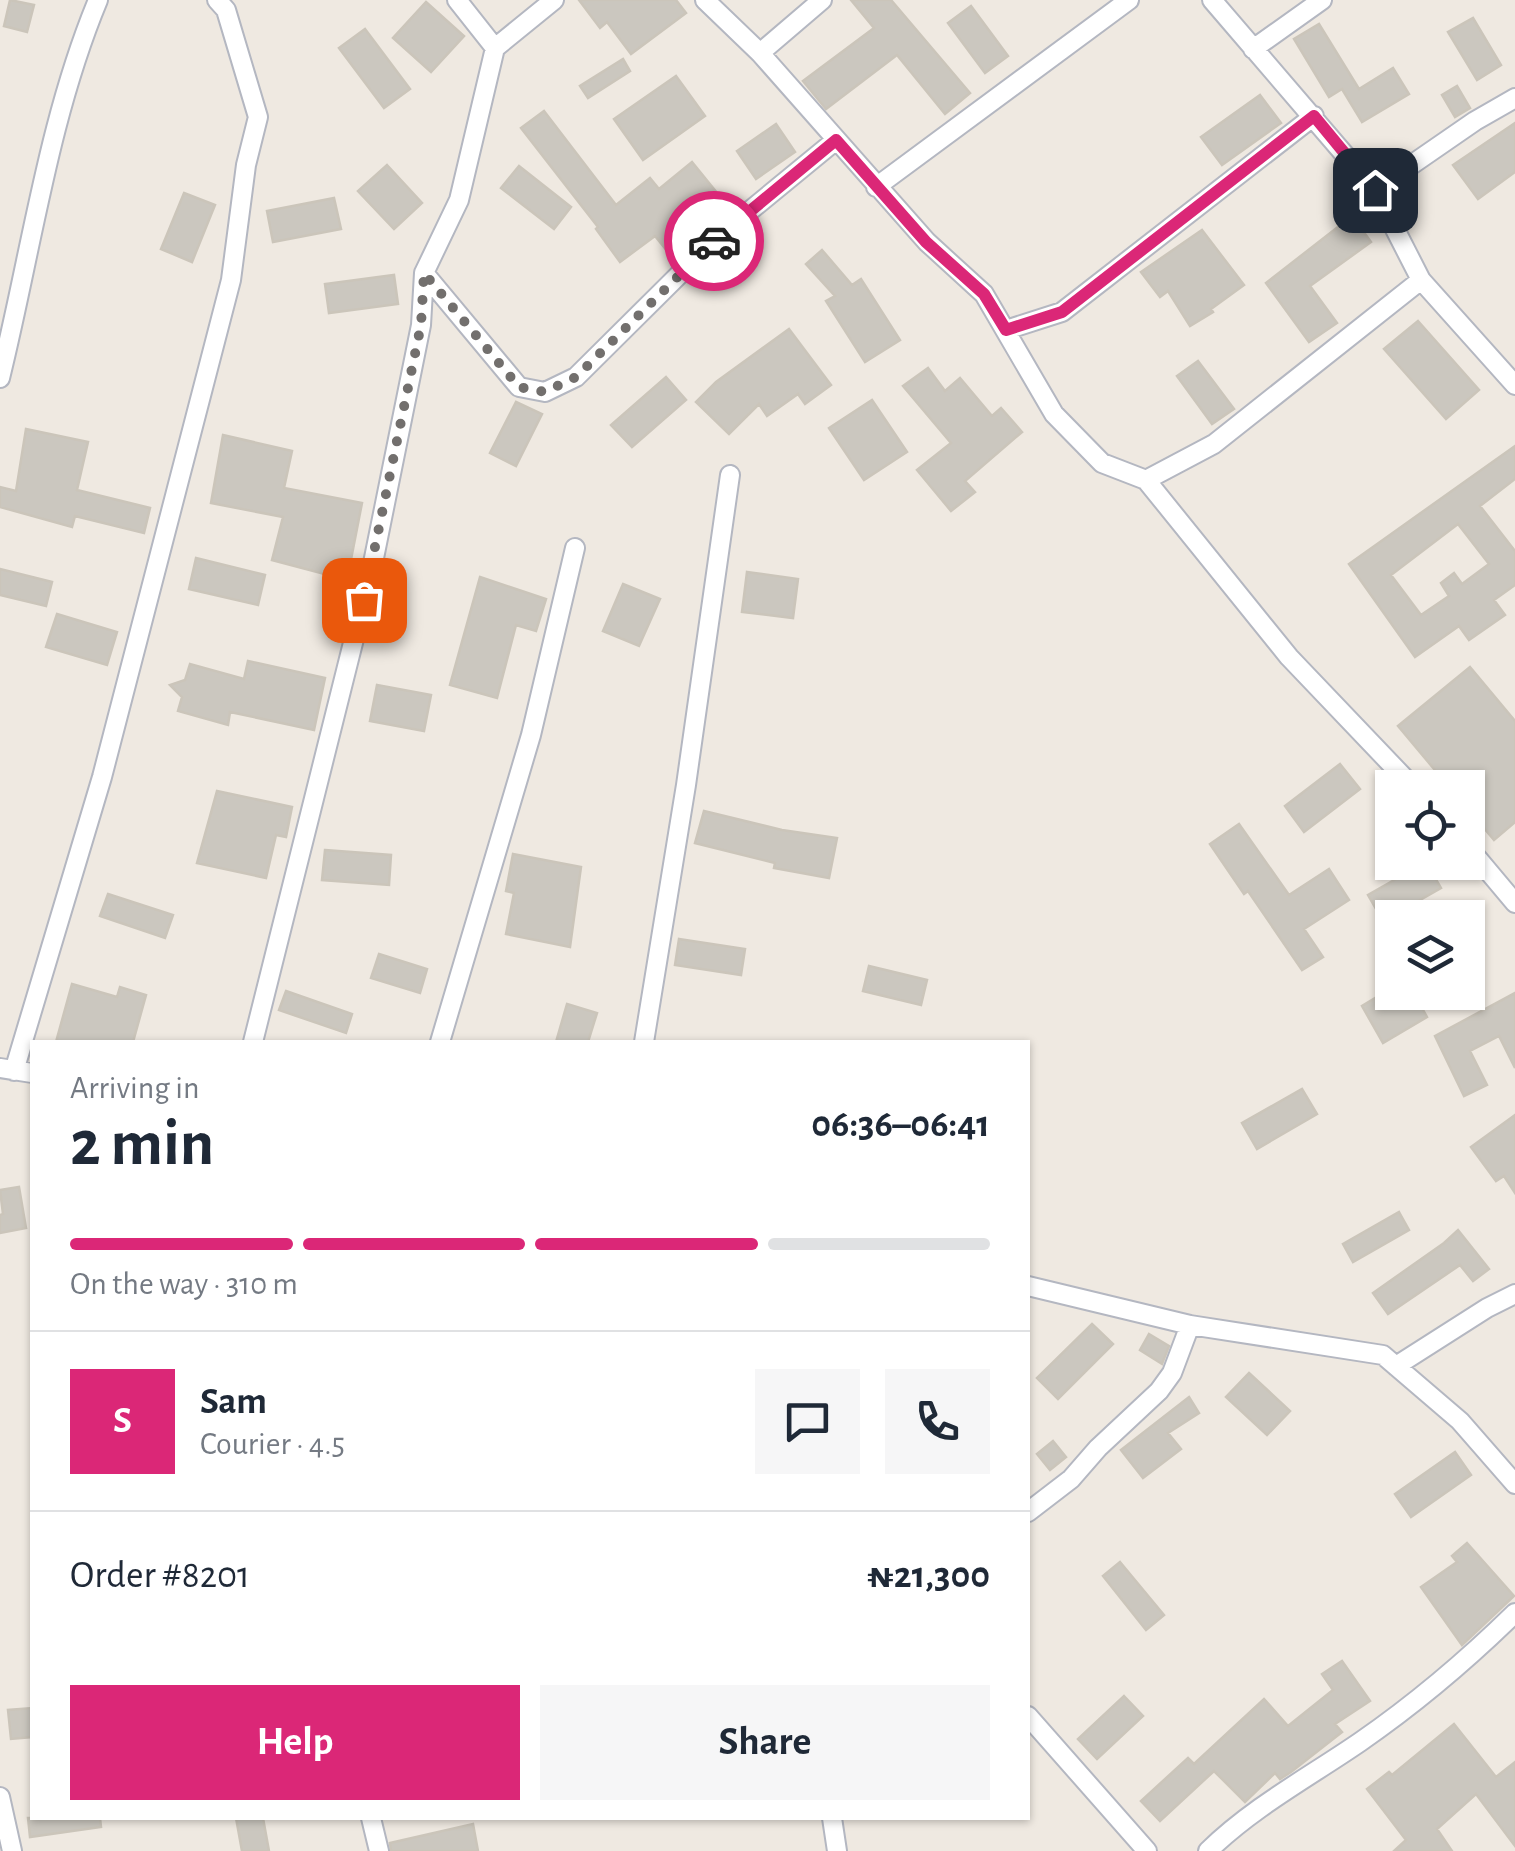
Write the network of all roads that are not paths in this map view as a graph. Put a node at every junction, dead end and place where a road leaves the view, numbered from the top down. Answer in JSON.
{"nodes":[{"id":1,"x":98,"y":0,"type":"edge"},
{"id":2,"x":218,"y":0,"type":"edge"},
{"id":3,"x":456,"y":0,"type":"edge"},
{"id":4,"x":554,"y":0,"type":"edge"},
{"id":5,"x":705,"y":0,"type":"edge"},
{"id":6,"x":822,"y":0,"type":"edge"},
{"id":7,"x":1130,"y":0,"type":"edge"},
{"id":8,"x":1212,"y":0,"type":"edge"},
{"id":9,"x":1322,"y":0,"type":"edge"},
{"id":10,"x":495,"y":48,"type":"junction"},
{"id":11,"x":1253,"y":49,"type":"junction"},
{"id":12,"x":760,"y":53,"type":"junction"},
{"id":13,"x":1515,"y":98,"type":"edge"},
{"id":14,"x":1314,"y":116,"type":"junction"},
{"id":15,"x":836,"y":140,"type":"junction"},
{"id":16,"x":876,"y":187,"type":"junction"},
{"id":17,"x":1375,"y":190,"type":"junction"},
{"id":18,"x":424,"y":273,"type":"junction"},
{"id":19,"x":1421,"y":280,"type":"junction"},
{"id":20,"x":1006,"y":330,"type":"junction"},
{"id":21,"x":1511,"y":372,"type":"edge"},
{"id":22,"x":0,"y":378,"type":"edge"},
{"id":23,"x":730,"y":475,"type":"dead end"},
{"id":24,"x":1146,"y":480,"type":"junction"},
{"id":25,"x":575,"y":548,"type":"dead end"},
{"id":26,"x":1397,"y":770,"type":"edge"},
{"id":27,"x":1485,"y":867,"type":"edge"},
{"id":28,"x":1515,"y":902,"type":"edge"},
{"id":29,"x":254,"y":1040,"type":"edge"},
{"id":30,"x":441,"y":1040,"type":"edge"},
{"id":31,"x":644,"y":1040,"type":"edge"},
{"id":32,"x":16,"y":1071,"type":"edge"},
{"id":33,"x":1030,"y":1286,"type":"edge"},
{"id":34,"x":1515,"y":1294,"type":"edge"},
{"id":35,"x":1190,"y":1325,"type":"junction"},
{"id":36,"x":1396,"y":1366,"type":"junction"},
{"id":37,"x":1515,"y":1484,"type":"edge"},
{"id":38,"x":1030,"y":1510,"type":"edge"},
{"id":39,"x":1515,"y":1613,"type":"edge"},
{"id":40,"x":1030,"y":1718,"type":"edge"},
{"id":41,"x":0,"y":1797,"type":"edge"},
{"id":42,"x":371,"y":1820,"type":"edge"},
{"id":43,"x":832,"y":1820,"type":"edge"},
{"id":44,"x":12,"y":1851,"type":"edge"},
{"id":45,"x":379,"y":1851,"type":"edge"},
{"id":46,"x":837,"y":1851,"type":"edge"},
{"id":47,"x":1147,"y":1851,"type":"edge"},
{"id":48,"x":1208,"y":1851,"type":"edge"}],
"edges":[{"from":1,"to":22,"type":"street"},
{"from":2,"to":32,"type":"street"},
{"from":3,"to":10,"type":"street"},
{"from":4,"to":10,"type":"street"},
{"from":5,"to":12,"type":"street"},
{"from":6,"to":12,"type":"street"},
{"from":7,"to":16,"type":"street"},
{"from":8,"to":11,"type":"street"},
{"from":9,"to":11,"type":"street"},
{"from":10,"to":18,"type":"street"},
{"from":11,"to":14,"type":"street"},
{"from":12,"to":15,"type":"street"},
{"from":13,"to":17,"type":"street"},
{"from":14,"to":17,"type":"street"},
{"from":14,"to":20,"type":"street"},
{"from":15,"to":16,"type":"street"},
{"from":15,"to":18,"type":"street"},
{"from":16,"to":20,"type":"street"},
{"from":17,"to":19,"type":"street"},
{"from":18,"to":29,"type":"street"},
{"from":19,"to":21,"type":"street"},
{"from":19,"to":24,"type":"street"},
{"from":20,"to":24,"type":"street"},
{"from":23,"to":31,"type":"street"},
{"from":24,"to":26,"type":"street"},
{"from":25,"to":30,"type":"street"},
{"from":27,"to":28,"type":"street"},
{"from":33,"to":35,"type":"street"},
{"from":34,"to":36,"type":"street"},
{"from":35,"to":36,"type":"street"},
{"from":35,"to":38,"type":"street"},
{"from":36,"to":37,"type":"street"},
{"from":39,"to":48,"type":"street"},
{"from":40,"to":47,"type":"street"},
{"from":41,"to":44,"type":"street"},
{"from":42,"to":45,"type":"street"},
{"from":43,"to":46,"type":"street"}]}
